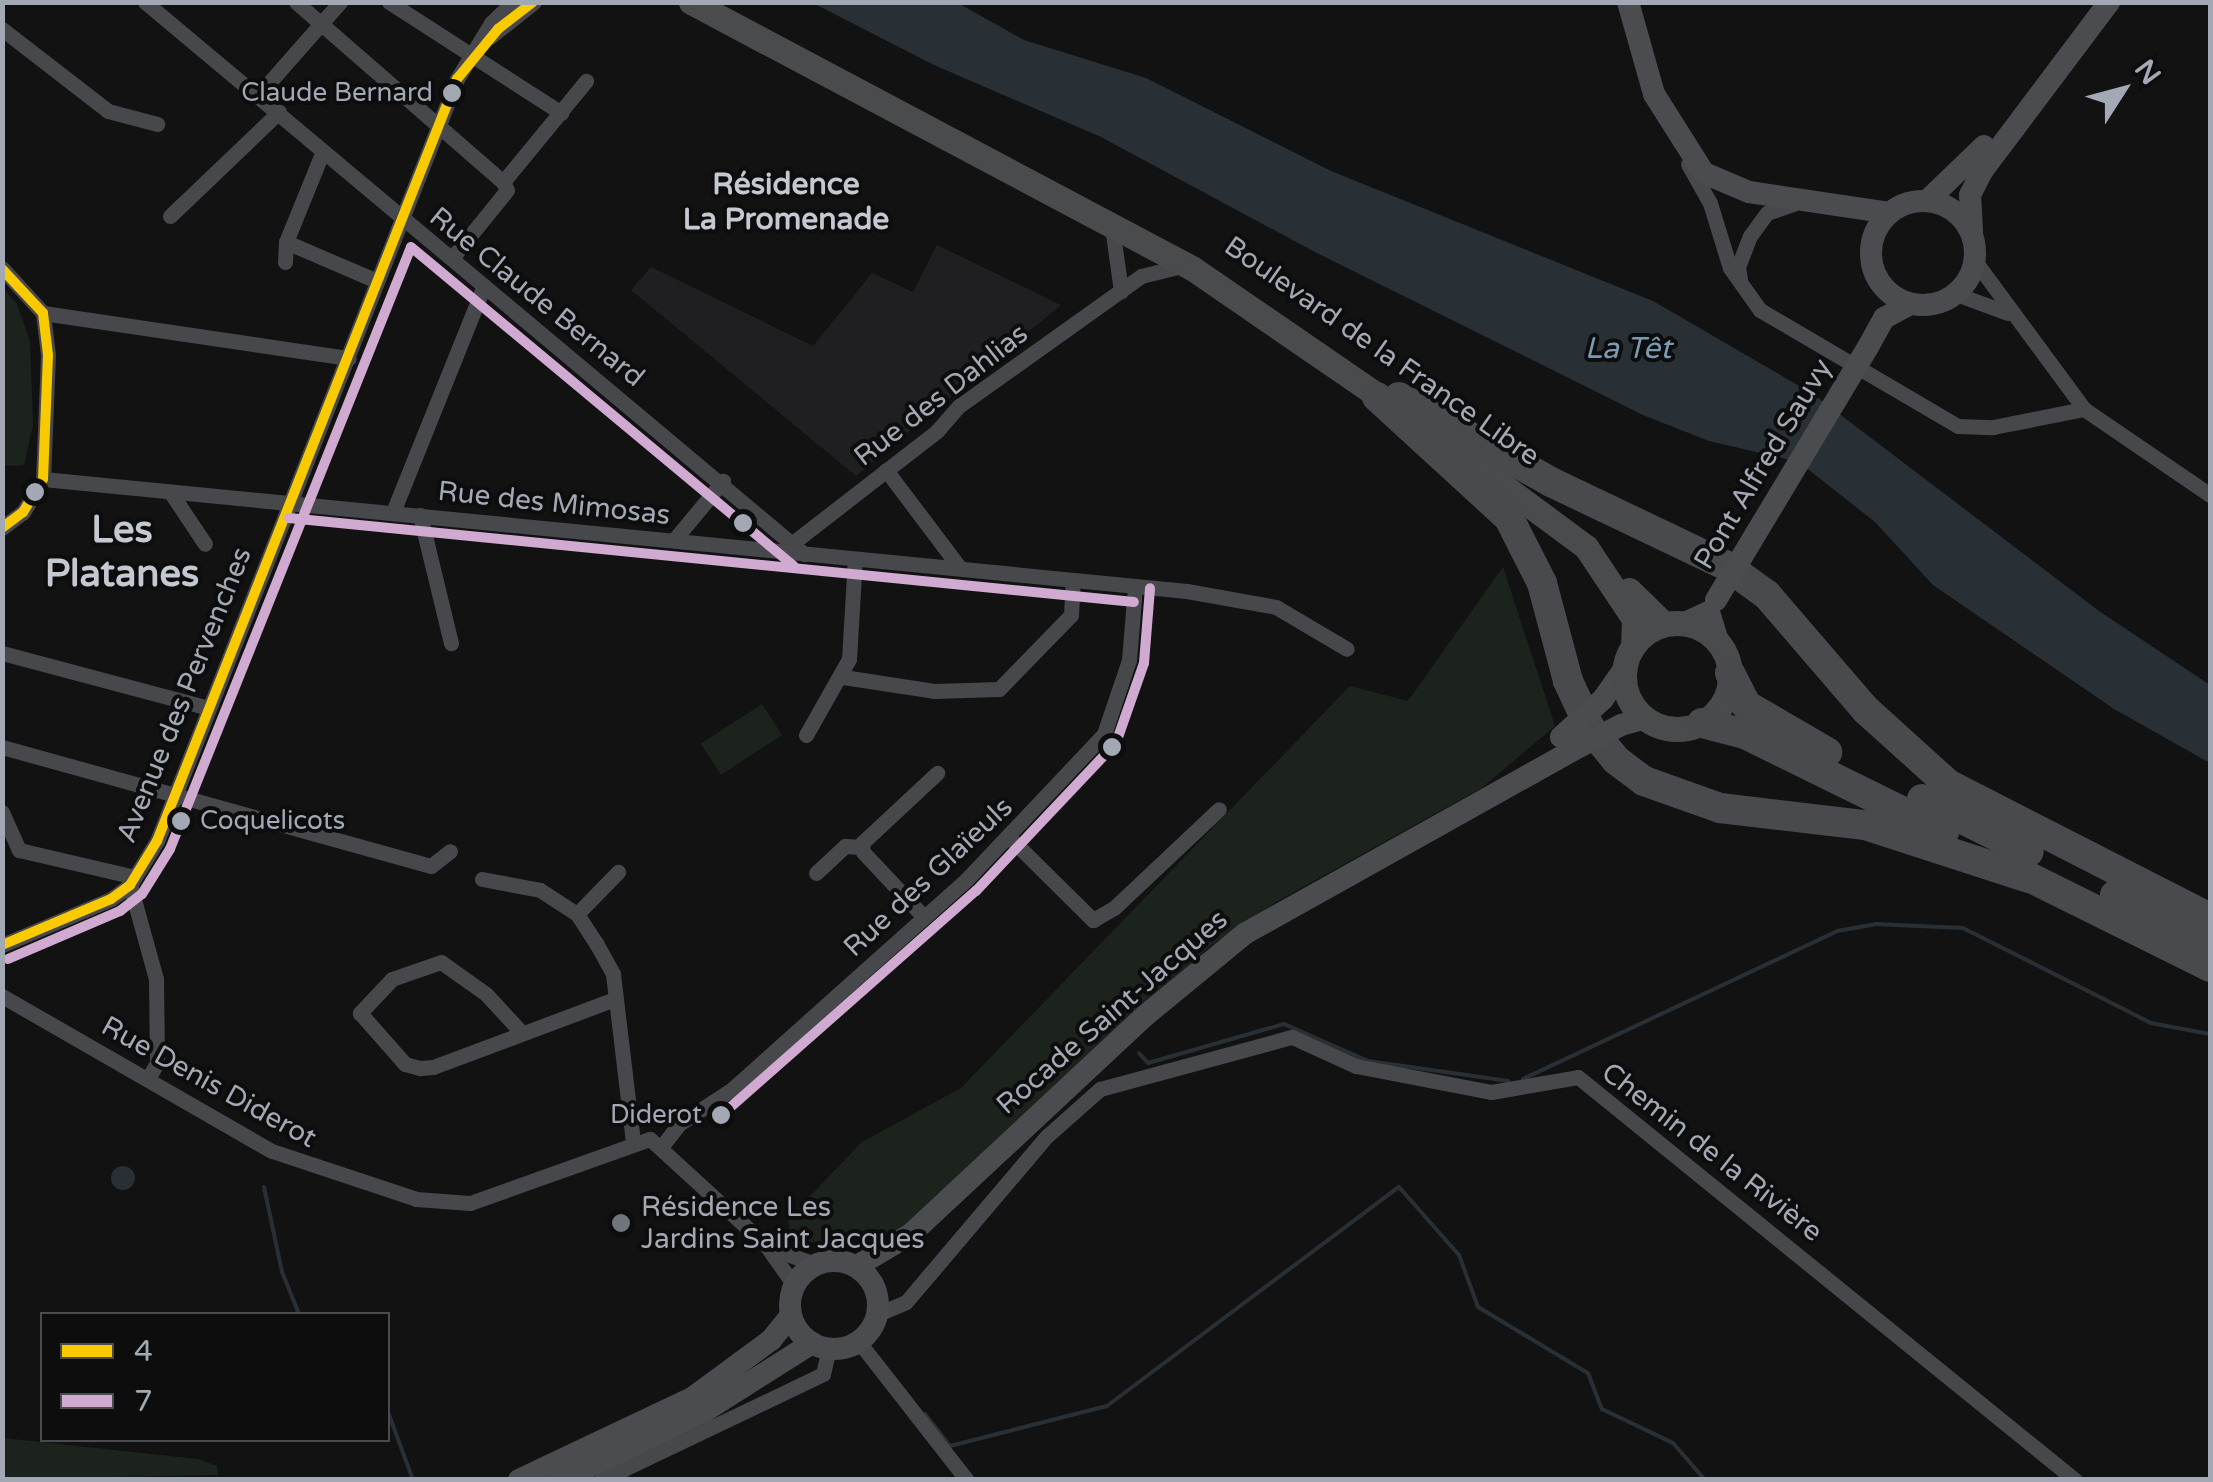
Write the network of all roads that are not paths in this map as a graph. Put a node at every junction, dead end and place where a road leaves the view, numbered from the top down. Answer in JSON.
{"nodes":[{"id":1,"x":145,"y":2,"type":"edge"},
{"id":2,"x":296,"y":2,"type":"edge"},
{"id":3,"x":340,"y":2,"type":"edge"},
{"id":4,"x":389,"y":2,"type":"edge"},
{"id":5,"x":514,"y":2,"type":"edge"},
{"id":6,"x":534,"y":2,"type":"edge"},
{"id":7,"x":691,"y":2,"type":"edge"},
{"id":8,"x":1628,"y":2,"type":"edge"},
{"id":9,"x":1641,"y":2,"type":"edge"},
{"id":10,"x":2091,"y":2,"type":"edge"},
{"id":11,"x":2109,"y":2,"type":"edge"},
{"id":12,"x":320,"y":25,"type":"junction"},
{"id":13,"x":2,"y":28,"type":"edge"},
{"id":14,"x":470,"y":58,"type":"junction"},
{"id":15,"x":586,"y":81,"type":"dead end"},
{"id":16,"x":259,"y":94,"type":"junction"},
{"id":17,"x":279,"y":112,"type":"junction"},
{"id":18,"x":561,"y":112,"type":"junction"},
{"id":19,"x":157,"y":124,"type":"dead end"},
{"id":20,"x":441,"y":130,"type":"junction"},
{"id":21,"x":1674,"y":132,"type":"junction"},
{"id":22,"x":323,"y":150,"type":"junction"},
{"id":23,"x":1688,"y":156,"type":"junction"},
{"id":24,"x":1027,"y":177,"type":"junction"},
{"id":25,"x":503,"y":182,"type":"junction"},
{"id":26,"x":1816,"y":200,"type":"junction"},
{"id":27,"x":1928,"y":200,"type":"junction"},
{"id":28,"x":1889,"y":213,"type":"junction"},
{"id":29,"x":170,"y":216,"type":"dead end"},
{"id":30,"x":405,"y":222,"type":"junction"},
{"id":31,"x":1111,"y":224,"type":"junction"},
{"id":32,"x":1972,"y":235,"type":"junction"},
{"id":33,"x":286,"y":242,"type":"junction"},
{"id":34,"x":1871,"y":246,"type":"junction"},
{"id":35,"x":452,"y":258,"type":"junction"},
{"id":36,"x":1975,"y":261,"type":"junction"},
{"id":37,"x":285,"y":262,"type":"dead end"},
{"id":38,"x":2,"y":268,"type":"edge"},
{"id":39,"x":1192,"y":268,"type":"junction"},
{"id":40,"x":377,"y":280,"type":"junction"},
{"id":41,"x":1880,"y":282,"type":"junction"},
{"id":42,"x":484,"y":286,"type":"junction"},
{"id":43,"x":1120,"y":291,"type":"junction"},
{"id":44,"x":1744,"y":292,"type":"junction"},
{"id":45,"x":1956,"y":294,"type":"junction"},
{"id":46,"x":1910,"y":304,"type":"junction"},
{"id":47,"x":43,"y":313,"type":"junction"},
{"id":48,"x":1884,"y":318,"type":"junction"},
{"id":49,"x":2018,"y":318,"type":"junction"},
{"id":50,"x":349,"y":358,"type":"junction"},
{"id":51,"x":1388,"y":397,"type":"junction"},
{"id":52,"x":2084,"y":409,"type":"junction"},
{"id":53,"x":41,"y":461,"type":"junction"},
{"id":54,"x":886,"y":470,"type":"junction"},
{"id":55,"x":43,"y":479,"type":"junction"},
{"id":56,"x":723,"y":482,"type":"junction"},
{"id":57,"x":171,"y":493,"type":"junction"},
{"id":58,"x":2210,"y":495,"type":"edge"},
{"id":59,"x":290,"y":502,"type":"junction"},
{"id":60,"x":392,"y":512,"type":"junction"},
{"id":61,"x":420,"y":515,"type":"junction"},
{"id":62,"x":2,"y":525,"type":"edge"},
{"id":63,"x":674,"y":540,"type":"junction"},
{"id":64,"x":205,"y":544,"type":"dead end"},
{"id":65,"x":799,"y":548,"type":"junction"},
{"id":66,"x":855,"y":559,"type":"junction"},
{"id":67,"x":959,"y":568,"type":"junction"},
{"id":68,"x":1073,"y":582,"type":"junction"},
{"id":69,"x":1135,"y":587,"type":"junction"},
{"id":70,"x":1713,"y":606,"type":"junction"},
{"id":71,"x":1675,"y":624,"type":"junction"},
{"id":72,"x":1718,"y":642,"type":"junction"},
{"id":73,"x":451,"y":643,"type":"dead end"},
{"id":74,"x":1346,"y":650,"type":"dead end"},
{"id":75,"x":2,"y":653,"type":"edge"},
{"id":76,"x":1629,"y":656,"type":"junction"},
{"id":77,"x":1730,"y":673,"type":"junction"},
{"id":78,"x":843,"y":677,"type":"junction"},
{"id":79,"x":208,"y":708,"type":"junction"},
{"id":80,"x":1633,"y":722,"type":"junction"},
{"id":81,"x":1702,"y":723,"type":"junction"},
{"id":82,"x":806,"y":735,"type":"dead end"},
{"id":83,"x":1570,"y":742,"type":"junction"},
{"id":84,"x":2,"y":747,"type":"edge"},
{"id":85,"x":937,"y":774,"type":"dead end"},
{"id":86,"x":174,"y":795,"type":"junction"},
{"id":87,"x":1219,"y":809,"type":"dead end"},
{"id":88,"x":2,"y":812,"type":"edge"},
{"id":89,"x":1010,"y":838,"type":"junction"},
{"id":90,"x":862,"y":847,"type":"junction"},
{"id":91,"x":450,"y":851,"type":"dead end"},
{"id":92,"x":618,"y":872,"type":"dead end"},
{"id":93,"x":816,"y":873,"type":"dead end"},
{"id":94,"x":2028,"y":878,"type":"junction"},
{"id":95,"x":482,"y":879,"type":"dead end"},
{"id":96,"x":132,"y":881,"type":"junction"},
{"id":97,"x":577,"y":914,"type":"junction"},
{"id":98,"x":924,"y":917,"type":"junction"},
{"id":99,"x":2210,"y":918,"type":"edge"},
{"id":100,"x":2210,"y":942,"type":"edge"},
{"id":101,"x":2,"y":945,"type":"edge"},
{"id":102,"x":2210,"y":967,"type":"edge"},
{"id":103,"x":3,"y":999,"type":"edge"},
{"id":104,"x":616,"y":999,"type":"junction"},
{"id":105,"x":522,"y":1033,"type":"junction"},
{"id":106,"x":150,"y":1077,"type":"junction"},
{"id":107,"x":634,"y":1142,"type":"junction"},
{"id":108,"x":662,"y":1146,"type":"junction"},
{"id":109,"x":912,"y":1234,"type":"junction"},
{"id":110,"x":766,"y":1244,"type":"junction"},
{"id":111,"x":815,"y":1264,"type":"junction"},
{"id":112,"x":857,"y":1266,"type":"junction"},
{"id":113,"x":794,"y":1285,"type":"junction"},
{"id":114,"x":878,"y":1305,"type":"junction"},
{"id":115,"x":791,"y":1315,"type":"junction"},
{"id":116,"x":859,"y":1342,"type":"junction"},
{"id":117,"x":820,"y":1346,"type":"junction"},
{"id":118,"x":520,"y":1480,"type":"edge"},
{"id":119,"x":562,"y":1480,"type":"edge"},
{"id":120,"x":601,"y":1480,"type":"edge"},
{"id":121,"x":967,"y":1480,"type":"edge"},
{"id":122,"x":2075,"y":1480,"type":"edge"}],
"edges":[{"from":1,"to":16,"type":"street","name":"Rue Claude Bernard"},
{"from":2,"to":12,"type":"street"},
{"from":3,"to":12,"type":"street"},
{"from":4,"to":14,"type":"street"},
{"from":5,"to":14,"type":"street"},
{"from":6,"to":14,"type":"street"},
{"from":7,"to":24,"type":"main road","name":"Boulevard de la France Libre"},
{"from":8,"to":21,"type":"main road"},
{"from":9,"to":21,"type":"main road"},
{"from":10,"to":27,"type":"main road"},
{"from":11,"to":32,"type":"main road"},
{"from":12,"to":16,"type":"street"},
{"from":12,"to":20,"type":"street"},
{"from":13,"to":19,"type":"street"},
{"from":14,"to":18,"type":"street"},
{"from":14,"to":20,"type":"street","name":"Avenue des Pervenches"},
{"from":15,"to":18,"type":"street"},
{"from":16,"to":17,"type":"street","name":"Rue Claude Bernard"},
{"from":17,"to":22,"type":"street","name":"Rue Claude Bernard"},
{"from":17,"to":29,"type":"street"},
{"from":18,"to":25,"type":"street"},
{"from":20,"to":25,"type":"street"},
{"from":20,"to":30,"type":"street","name":"Avenue des Pervenches"},
{"from":21,"to":23,"type":"main road"},
{"from":22,"to":30,"type":"street","name":"Rue Claude Bernard"},
{"from":22,"to":33,"type":"street"},
{"from":23,"to":26,"type":"main road"},
{"from":23,"to":44,"type":"street"},
{"from":24,"to":31,"type":"main road","name":"Boulevard de la France Libre"},
{"from":24,"to":51,"type":"main road","name":"Boulevard de la France Libre"},
{"from":25,"to":35,"type":"street"},
{"from":26,"to":28,"type":"main road"},
{"from":26,"to":34,"type":"main road"},
{"from":26,"to":44,"type":"street"},
{"from":27,"to":28,"type":"main road"},
{"from":27,"to":32,"type":"main road"},
{"from":28,"to":34,"type":"main road"},
{"from":30,"to":35,"type":"street","name":"Rue Claude Bernard"},
{"from":30,"to":40,"type":"street","name":"Avenue des Pervenches"},
{"from":31,"to":39,"type":"main road","name":"Boulevard de la France Libre"},
{"from":31,"to":43,"type":"street"},
{"from":32,"to":36,"type":"main road"},
{"from":33,"to":37,"type":"street"},
{"from":33,"to":40,"type":"street"},
{"from":34,"to":41,"type":"main road"},
{"from":35,"to":42,"type":"street","name":"Rue Claude Bernard"},
{"from":36,"to":45,"type":"main road"},
{"from":36,"to":49,"type":"street"},
{"from":38,"to":47,"type":"street"},
{"from":39,"to":43,"type":"street","name":"Rue des Dahlias"},
{"from":39,"to":51,"type":"main road","name":"Boulevard de la France Libre"},
{"from":40,"to":50,"type":"street","name":"Avenue des Pervenches"},
{"from":41,"to":46,"type":"main road"},
{"from":41,"to":48,"type":"main road"},
{"from":42,"to":56,"type":"street","name":"Rue Claude Bernard"},
{"from":42,"to":60,"type":"street"},
{"from":43,"to":54,"type":"street","name":"Rue des Dahlias"},
{"from":44,"to":52,"type":"street"},
{"from":45,"to":46,"type":"main road"},
{"from":45,"to":49,"type":"street"},
{"from":46,"to":48,"type":"main road"},
{"from":47,"to":50,"type":"street"},
{"from":47,"to":53,"type":"street"},
{"from":48,"to":70,"type":"main road","name":"Pont Alfred Sauvy","bridge":true},
{"from":49,"to":52,"type":"street"},
{"from":50,"to":59,"type":"street","name":"Avenue des Pervenches"},
{"from":51,"to":71,"type":"main road","name":"Boulevard de la France Libre"},
{"from":51,"to":76,"type":"main road","name":"Boulevard de la France Libre"},
{"from":51,"to":94,"type":"highway"},
{"from":51,"to":99,"type":"highway"},
{"from":52,"to":58,"type":"street"},
{"from":53,"to":55,"type":"street"},
{"from":53,"to":62,"type":"street"},
{"from":54,"to":65,"type":"street","name":"Rue des Dahlias"},
{"from":54,"to":67,"type":"street"},
{"from":55,"to":57,"type":"street","name":"Rue des Mimosas"},
{"from":55,"to":62,"type":"street"},
{"from":56,"to":63,"type":"street"},
{"from":56,"to":65,"type":"street","name":"Rue Claude Bernard"},
{"from":57,"to":59,"type":"street","name":"Rue des Mimosas"},
{"from":57,"to":64,"type":"street"},
{"from":59,"to":60,"type":"street","name":"Rue des Mimosas"},
{"from":59,"to":79,"type":"street","name":"Avenue des Pervenches"},
{"from":60,"to":61,"type":"street","name":"Rue des Mimosas"},
{"from":61,"to":63,"type":"street","name":"Rue des Mimosas"},
{"from":61,"to":73,"type":"street"},
{"from":63,"to":65,"type":"street","name":"Rue des Mimosas"},
{"from":65,"to":66,"type":"street","name":"Rue des Mimosas"},
{"from":66,"to":67,"type":"street","name":"Rue des Mimosas"},
{"from":66,"to":78,"type":"street"},
{"from":67,"to":68,"type":"street","name":"Rue des Mimosas"},
{"from":68,"to":69,"type":"street","name":"Rue des Mimosas"},
{"from":68,"to":78,"type":"street"},
{"from":69,"to":74,"type":"street","name":"Rue des Mimosas"},
{"from":69,"to":89,"type":"street","name":"Rue des Glaïeuls"},
{"from":70,"to":71,"type":"main road"},
{"from":70,"to":72,"type":"main road"},
{"from":71,"to":72,"type":"main road"},
{"from":71,"to":76,"type":"main road"},
{"from":72,"to":77,"type":"main road"},
{"from":75,"to":79,"type":"street"},
{"from":76,"to":80,"type":"main road"},
{"from":76,"to":83,"type":"main road","bridge":true},
{"from":77,"to":81,"type":"main road"},
{"from":77,"to":100,"type":"highway"},
{"from":78,"to":82,"type":"street"},
{"from":79,"to":86,"type":"street","name":"Avenue des Pervenches"},
{"from":80,"to":81,"type":"main road"},
{"from":80,"to":83,"type":"main road","bridge":true},
{"from":81,"to":94,"type":"highway"},
{"from":83,"to":109,"type":"main road","name":"Rocade Saint-Jacques"},
{"from":84,"to":86,"type":"street"},
{"from":85,"to":90,"type":"street"},
{"from":86,"to":91,"type":"street"},
{"from":86,"to":96,"type":"street","name":"Avenue des Pervenches"},
{"from":87,"to":89,"type":"street"},
{"from":88,"to":96,"type":"street"},
{"from":89,"to":98,"type":"street","name":"Rue des Glaïeuls"},
{"from":90,"to":93,"type":"street"},
{"from":90,"to":98,"type":"street"},
{"from":92,"to":97,"type":"street"},
{"from":94,"to":102,"type":"highway"},
{"from":95,"to":97,"type":"street"},
{"from":96,"to":101,"type":"street","name":"Avenue des Pervenches"},
{"from":96,"to":106,"type":"street"},
{"from":97,"to":104,"type":"street"},
{"from":98,"to":108,"type":"street","name":"Rue des Glaïeuls"},
{"from":103,"to":106,"type":"street","name":"Rue Denis Diderot"},
{"from":104,"to":105,"type":"street"},
{"from":104,"to":107,"type":"street"},
{"from":105,"to":105,"type":"street"},
{"from":106,"to":107,"type":"street","name":"Rue Denis Diderot"},
{"from":107,"to":108,"type":"street","name":"Rue Denis Diderot"},
{"from":108,"to":110,"type":"street"},
{"from":109,"to":112,"type":"main road"},
{"from":109,"to":114,"type":"main road"},
{"from":110,"to":111,"type":"street"},
{"from":110,"to":113,"type":"street"},
{"from":111,"to":112,"type":"main road"},
{"from":111,"to":113,"type":"main road"},
{"from":112,"to":114,"type":"main road"},
{"from":113,"to":115,"type":"main road"},
{"from":114,"to":116,"type":"main road"},
{"from":114,"to":122,"type":"street","name":"Chemin de la Rivière"},
{"from":115,"to":117,"type":"main road"},
{"from":115,"to":118,"type":"main road"},
{"from":116,"to":117,"type":"main road"},
{"from":116,"to":121,"type":"street"},
{"from":117,"to":119,"type":"main road"},
{"from":117,"to":120,"type":"street"}]}
